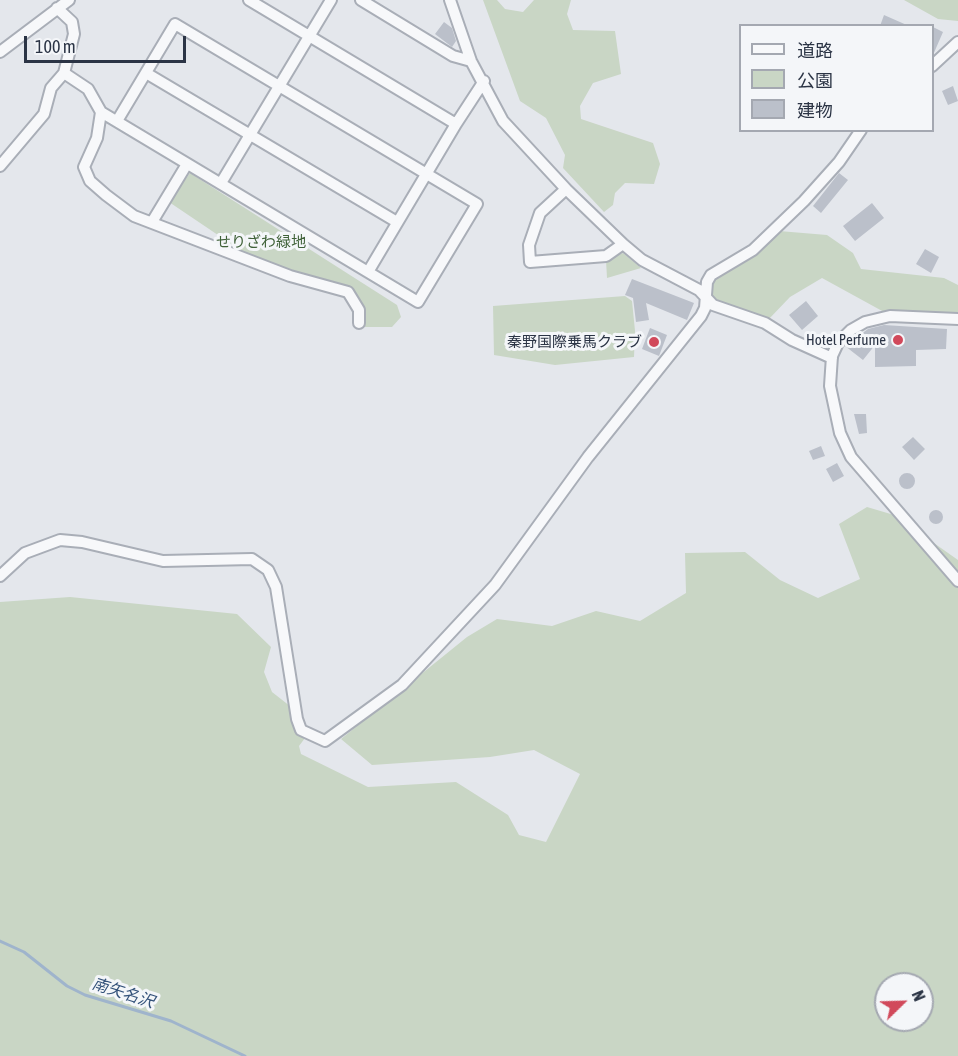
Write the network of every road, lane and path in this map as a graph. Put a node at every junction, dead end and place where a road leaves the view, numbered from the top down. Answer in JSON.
{"nodes":[{"id":1,"x":69,"y":0,"type":"edge"},
{"id":2,"x":249,"y":0,"type":"edge"},
{"id":3,"x":331,"y":0,"type":"edge"},
{"id":4,"x":361,"y":0,"type":"edge"},
{"id":5,"x":450,"y":0,"type":"edge"},
{"id":6,"x":57,"y":8,"type":"junction"},
{"id":7,"x":309,"y":36,"type":"junction"},
{"id":8,"x":958,"y":42,"type":"edge"},
{"id":9,"x":953,"y":50,"type":"edge"},
{"id":10,"x":0,"y":52,"type":"edge"},
{"id":11,"x":471,"y":61,"type":"junction"},
{"id":12,"x":934,"y":65,"type":"edge"},
{"id":13,"x":63,"y":73,"type":"junction"},
{"id":14,"x":146,"y":73,"type":"junction"},
{"id":15,"x":484,"y":81,"type":"junction"},
{"id":16,"x":280,"y":86,"type":"junction"},
{"id":17,"x":101,"y":112,"type":"junction"},
{"id":18,"x":117,"y":121,"type":"junction"},
{"id":19,"x":456,"y":124,"type":"junction"},
{"id":20,"x":860,"y":132,"type":"edge"},
{"id":21,"x":250,"y":135,"type":"junction"},
{"id":22,"x":187,"y":164,"type":"junction"},
{"id":23,"x":0,"y":166,"type":"edge"},
{"id":24,"x":428,"y":173,"type":"junction"},
{"id":25,"x":221,"y":183,"type":"junction"},
{"id":26,"x":566,"y":189,"type":"junction"},
{"id":27,"x":152,"y":222,"type":"junction"},
{"id":28,"x":397,"y":222,"type":"junction"},
{"id":29,"x":622,"y":244,"type":"junction"},
{"id":30,"x":368,"y":272,"type":"junction"},
{"id":31,"x":705,"y":297,"type":"junction"},
{"id":32,"x":958,"y":319,"type":"edge"},
{"id":33,"x":359,"y":323,"type":"dead end"},
{"id":34,"x":832,"y":358,"type":"junction"},
{"id":35,"x":0,"y":576,"type":"edge"},
{"id":36,"x":958,"y":581,"type":"edge"}],
"edges":[{"from":1,"to":6,"type":"street"},
{"from":2,"to":7,"type":"street"},
{"from":3,"to":7,"type":"street"},
{"from":4,"to":11,"type":"street"},
{"from":5,"to":11,"type":"street"},
{"from":6,"to":10,"type":"street"},
{"from":6,"to":13,"type":"street"},
{"from":7,"to":16,"type":"street"},
{"from":7,"to":19,"type":"street"},
{"from":8,"to":9,"type":"street"},
{"from":9,"to":12,"type":"street"},
{"from":11,"to":15,"type":"street"},
{"from":13,"to":17,"type":"street"},
{"from":13,"to":23,"type":"street"},
{"from":14,"to":16,"type":"street"},
{"from":14,"to":18,"type":"street"},
{"from":14,"to":21,"type":"street"},
{"from":15,"to":19,"type":"street"},
{"from":15,"to":26,"type":"street"},
{"from":16,"to":21,"type":"street"},
{"from":16,"to":24,"type":"street"},
{"from":17,"to":18,"type":"street"},
{"from":17,"to":27,"type":"street"},
{"from":18,"to":22,"type":"street"},
{"from":19,"to":24,"type":"street"},
{"from":20,"to":31,"type":"street"},
{"from":21,"to":25,"type":"street"},
{"from":21,"to":28,"type":"street"},
{"from":22,"to":25,"type":"street"},
{"from":22,"to":27,"type":"street"},
{"from":24,"to":28,"type":"street"},
{"from":24,"to":30,"type":"street"},
{"from":25,"to":30,"type":"street"},
{"from":26,"to":29,"type":"street"},
{"from":26,"to":29,"type":"street"},
{"from":27,"to":33,"type":"street"},
{"from":28,"to":30,"type":"street"},
{"from":29,"to":31,"type":"street"},
{"from":31,"to":34,"type":"street"},
{"from":31,"to":35,"type":"street"},
{"from":32,"to":34,"type":"street"},
{"from":34,"to":36,"type":"street"}]}
